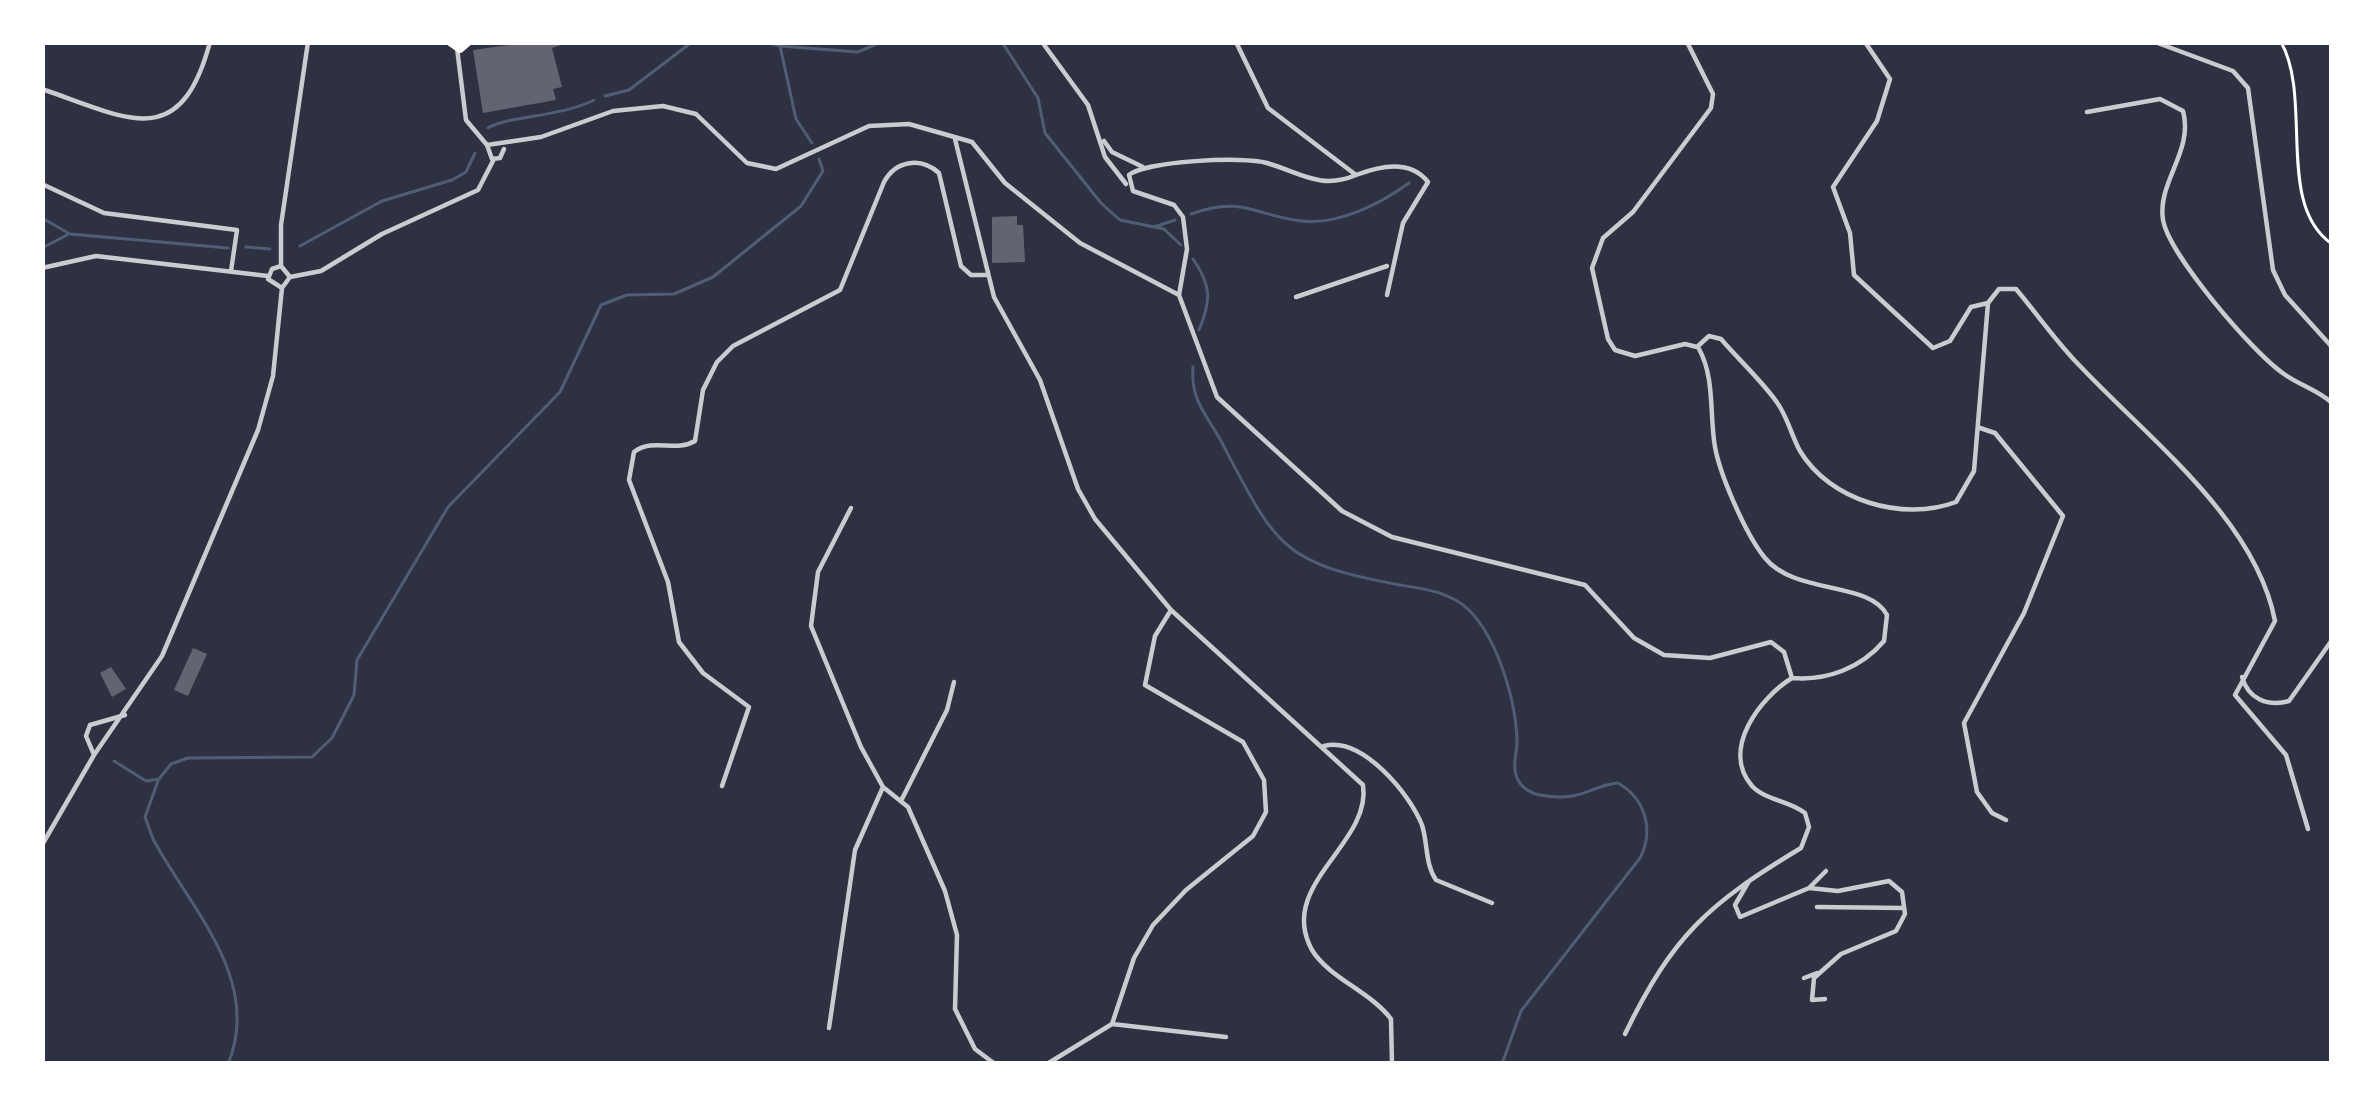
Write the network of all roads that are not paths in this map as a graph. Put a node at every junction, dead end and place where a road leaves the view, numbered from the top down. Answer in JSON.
{"nodes":[{"id":1,"x":308,"y":42,"type":"edge"},
{"id":2,"x":468,"y":42,"type":"edge"},
{"id":3,"x":1042,"y":42,"type":"edge"},
{"id":4,"x":1235,"y":42,"type":"edge"},
{"id":5,"x":1687,"y":42,"type":"edge"},
{"id":6,"x":1865,"y":42,"type":"edge"},
{"id":7,"x":2155,"y":42,"type":"edge"},
{"id":8,"x":209,"y":44,"type":"edge"},
{"id":9,"x":454,"y":45,"type":"edge"},
{"id":10,"x":42,"y":89,"type":"edge"},
{"id":11,"x":2086,"y":112,"type":"dead end"},
{"id":12,"x":1101,"y":136,"type":"junction"},
{"id":13,"x":955,"y":139,"type":"junction"},
{"id":14,"x":487,"y":145,"type":"junction"},
{"id":15,"x":503,"y":146,"type":"junction"},
{"id":16,"x":494,"y":160,"type":"junction"},
{"id":17,"x":1145,"y":167,"type":"junction"},
{"id":18,"x":1356,"y":175,"type":"junction"},
{"id":19,"x":42,"y":184,"type":"edge"},
{"id":20,"x":1129,"y":187,"type":"junction"},
{"id":21,"x":1390,"y":265,"type":"junction"},
{"id":22,"x":281,"y":266,"type":"junction"},
{"id":23,"x":42,"y":268,"type":"edge"},
{"id":24,"x":231,"y":271,"type":"junction"},
{"id":25,"x":987,"y":274,"type":"junction"},
{"id":26,"x":268,"y":276,"type":"junction"},
{"id":27,"x":290,"y":277,"type":"junction"},
{"id":28,"x":281,"y":289,"type":"junction"},
{"id":29,"x":1179,"y":295,"type":"junction"},
{"id":30,"x":1387,"y":296,"type":"dead end"},
{"id":31,"x":1296,"y":297,"type":"dead end"},
{"id":32,"x":1988,"y":303,"type":"junction"},
{"id":33,"x":1697,"y":347,"type":"junction"},
{"id":34,"x":2332,"y":347,"type":"edge"},
{"id":35,"x":2332,"y":403,"type":"edge"},
{"id":36,"x":1980,"y":428,"type":"junction"},
{"id":37,"x":2332,"y":451,"type":"edge"},
{"id":38,"x":2332,"y":470,"type":"edge"},
{"id":39,"x":851,"y":508,"type":"dead end"},
{"id":40,"x":1171,"y":610,"type":"junction"},
{"id":41,"x":2332,"y":640,"type":"edge"},
{"id":42,"x":2242,"y":676,"type":"junction"},
{"id":43,"x":1792,"y":678,"type":"junction"},
{"id":44,"x":954,"y":682,"type":"dead end"},
{"id":45,"x":124,"y":715,"type":"junction"},
{"id":46,"x":1324,"y":746,"type":"junction"},
{"id":47,"x":94,"y":755,"type":"junction"},
{"id":48,"x":722,"y":786,"type":"dead end"},
{"id":49,"x":883,"y":787,"type":"junction"},
{"id":50,"x":902,"y":799,"type":"junction"},
{"id":51,"x":2006,"y":820,"type":"dead end"},
{"id":52,"x":2308,"y":829,"type":"dead end"},
{"id":53,"x":42,"y":845,"type":"edge"},
{"id":54,"x":1826,"y":872,"type":"dead end"},
{"id":55,"x":1753,"y":876,"type":"junction"},
{"id":56,"x":1809,"y":888,"type":"junction"},
{"id":57,"x":1492,"y":903,"type":"dead end"},
{"id":58,"x":1817,"y":907,"type":"dead end"},
{"id":59,"x":1904,"y":908,"type":"junction"},
{"id":60,"x":1817,"y":973,"type":"junction"},
{"id":61,"x":1804,"y":978,"type":"dead end"},
{"id":62,"x":1826,"y":999,"type":"dead end"},
{"id":63,"x":1112,"y":1024,"type":"junction"},
{"id":64,"x":829,"y":1028,"type":"dead end"},
{"id":65,"x":1624,"y":1034,"type":"dead end"},
{"id":66,"x":1226,"y":1037,"type":"dead end"},
{"id":67,"x":994,"y":1064,"type":"edge"},
{"id":68,"x":1047,"y":1064,"type":"edge"},
{"id":69,"x":1392,"y":1064,"type":"edge"}],
"edges":[{"from":1,"to":22,"type":"street"},
{"from":2,"to":9,"type":"main road"},
{"from":3,"to":12,"type":"street"},
{"from":4,"to":18,"type":"street"},
{"from":5,"to":33,"type":"street"},
{"from":6,"to":32,"type":"street"},
{"from":7,"to":34,"type":"street"},
{"from":8,"to":10,"type":"street"},
{"from":9,"to":14,"type":"street"},
{"from":11,"to":35,"type":"street"},
{"from":12,"to":17,"type":"street"},
{"from":12,"to":20,"type":"street"},
{"from":13,"to":15,"type":"street"},
{"from":13,"to":25,"type":"street"},
{"from":13,"to":29,"type":"street"},
{"from":14,"to":15,"type":"street"},
{"from":14,"to":16,"type":"street"},
{"from":15,"to":16,"type":"street"},
{"from":16,"to":27,"type":"street"},
{"from":17,"to":18,"type":"street"},
{"from":17,"to":20,"type":"street"},
{"from":18,"to":21,"type":"street"},
{"from":19,"to":24,"type":"street"},
{"from":20,"to":29,"type":"street"},
{"from":21,"to":30,"type":"street"},
{"from":21,"to":31,"type":"street"},
{"from":22,"to":26,"type":"street"},
{"from":22,"to":27,"type":"street"},
{"from":23,"to":24,"type":"street"},
{"from":24,"to":26,"type":"street"},
{"from":25,"to":40,"type":"street"},
{"from":25,"to":48,"type":"street"},
{"from":26,"to":28,"type":"street"},
{"from":27,"to":28,"type":"street"},
{"from":28,"to":45,"type":"street"},
{"from":29,"to":43,"type":"street"},
{"from":32,"to":36,"type":"street"},
{"from":32,"to":42,"type":"street"},
{"from":33,"to":36,"type":"street"},
{"from":33,"to":43,"type":"street"},
{"from":36,"to":51,"type":"street"},
{"from":37,"to":38,"type":"street"},
{"from":39,"to":49,"type":"street"},
{"from":40,"to":46,"type":"street"},
{"from":40,"to":63,"type":"street"},
{"from":41,"to":42,"type":"street"},
{"from":42,"to":52,"type":"street"},
{"from":43,"to":55,"type":"street"},
{"from":44,"to":50,"type":"street"},
{"from":45,"to":47,"type":"street"},
{"from":45,"to":47,"type":"street"},
{"from":46,"to":57,"type":"street"},
{"from":46,"to":69,"type":"street"},
{"from":47,"to":53,"type":"street"},
{"from":49,"to":50,"type":"street"},
{"from":49,"to":64,"type":"street"},
{"from":50,"to":67,"type":"street"},
{"from":54,"to":56,"type":"street"},
{"from":55,"to":56,"type":"street"},
{"from":55,"to":65,"type":"street"},
{"from":56,"to":59,"type":"street"},
{"from":58,"to":59,"type":"street"},
{"from":59,"to":60,"type":"street"},
{"from":60,"to":61,"type":"street"},
{"from":60,"to":62,"type":"street"},
{"from":63,"to":66,"type":"street"},
{"from":63,"to":68,"type":"street"}]}
